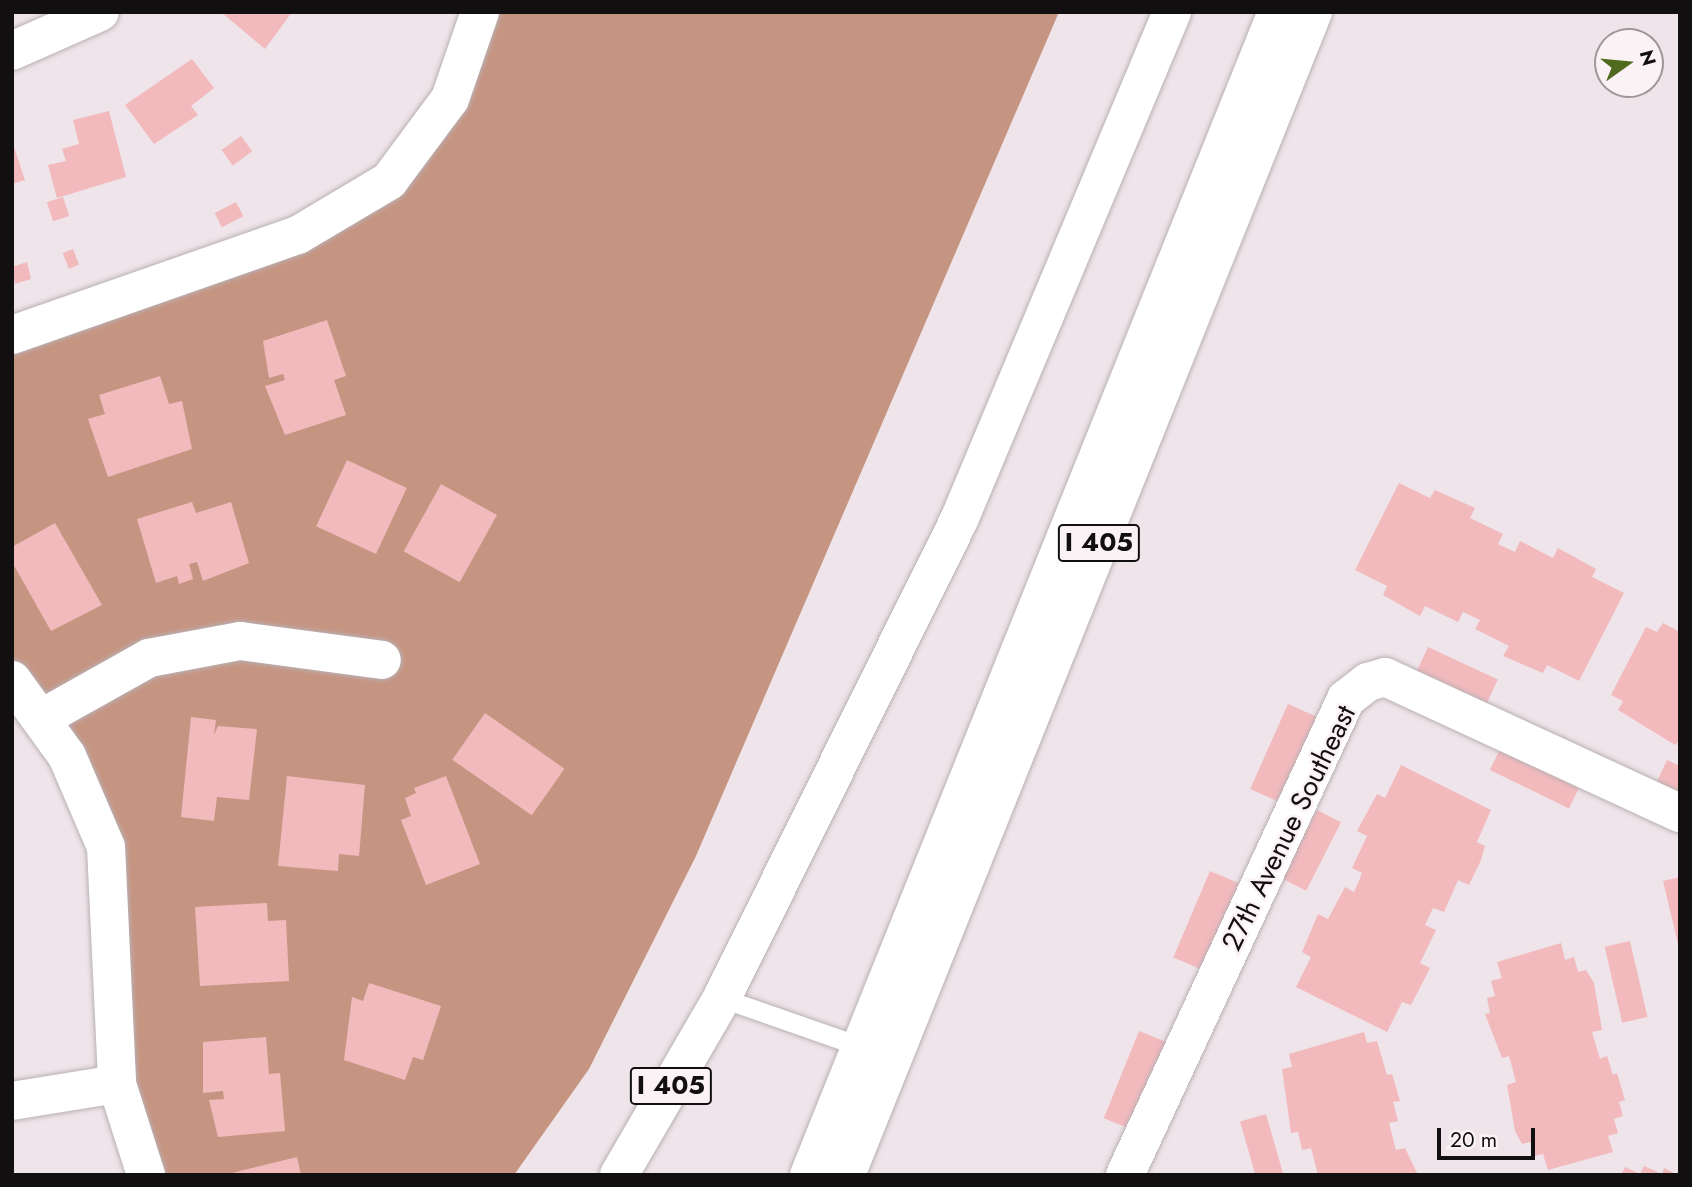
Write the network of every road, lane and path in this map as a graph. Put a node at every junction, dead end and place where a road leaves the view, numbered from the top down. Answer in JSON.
{"nodes":[{"id":1,"x":100,"y":12,"type":"edge"},
{"id":2,"x":480,"y":12,"type":"edge"},
{"id":3,"x":1172,"y":12,"type":"edge"},
{"id":4,"x":1277,"y":12,"type":"edge"},
{"id":5,"x":1313,"y":12,"type":"edge"},
{"id":6,"x":12,"y":51,"type":"edge"},
{"id":7,"x":12,"y":335,"type":"edge"},
{"id":8,"x":382,"y":660,"type":"dead end"},
{"id":9,"x":12,"y":680,"type":"edge"},
{"id":10,"x":42,"y":718,"type":"junction"},
{"id":11,"x":1680,"y":813,"type":"edge"},
{"id":12,"x":722,"y":998,"type":"junction"},
{"id":13,"x":859,"y":1046,"type":"junction"},
{"id":14,"x":117,"y":1084,"type":"junction"},
{"id":15,"x":12,"y":1101,"type":"edge"},
{"id":16,"x":146,"y":1175,"type":"edge"},
{"id":17,"x":620,"y":1175,"type":"edge"},
{"id":18,"x":809,"y":1175,"type":"edge"},
{"id":19,"x":846,"y":1175,"type":"edge"},
{"id":20,"x":1125,"y":1175,"type":"edge"}],
"edges":[{"from":1,"to":6,"type":"main road"},
{"from":2,"to":7,"type":"main road"},
{"from":3,"to":12,"type":"main road","number":"I 405"},
{"from":4,"to":13,"type":"main road","number":"I 405"},
{"from":5,"to":19,"type":"main road","number":"I 405"},
{"from":8,"to":10,"type":"main road"},
{"from":9,"to":10,"type":"main road"},
{"from":10,"to":14,"type":"main road"},
{"from":11,"to":20,"type":"main road","name":"27th Avenue Southeast"},
{"from":12,"to":13,"type":"lane"},
{"from":12,"to":17,"type":"main road","number":"I 405"},
{"from":13,"to":18,"type":"main road","number":"I 405"},
{"from":14,"to":15,"type":"main road"},
{"from":14,"to":16,"type":"main road"}]}
